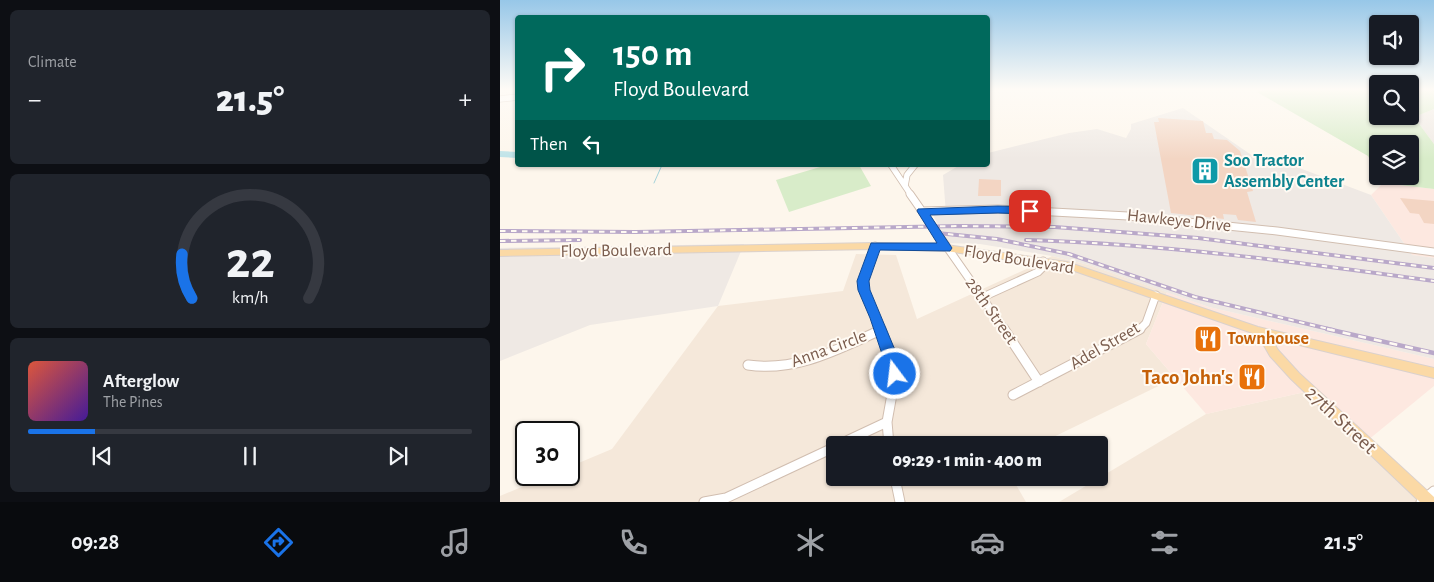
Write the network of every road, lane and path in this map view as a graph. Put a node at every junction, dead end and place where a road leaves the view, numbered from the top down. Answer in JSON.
{"nodes":[{"id":1,"x":893,"y":167,"type":"edge"},
{"id":2,"x":913,"y":167,"type":"edge"},
{"id":3,"x":905,"y":186,"type":"junction"},
{"id":4,"x":922,"y":211,"type":"junction"},
{"id":5,"x":875,"y":246,"type":"junction"},
{"id":6,"x":946,"y":248,"type":"junction"},
{"id":7,"x":500,"y":252,"type":"edge"},
{"id":8,"x":1434,"y":252,"type":"edge"},
{"id":9,"x":1043,"y":261,"type":"junction"},
{"id":10,"x":1156,"y":295,"type":"junction"},
{"id":11,"x":983,"y":297,"type":"junction"},
{"id":12,"x":881,"y":330,"type":"junction"},
{"id":13,"x":1261,"y":331,"type":"junction"},
{"id":14,"x":748,"y":364,"type":"dead end"},
{"id":15,"x":1434,"y":373,"type":"edge"},
{"id":16,"x":1039,"y":382,"type":"junction"},
{"id":17,"x":1013,"y":396,"type":"dead end"},
{"id":18,"x":887,"y":422,"type":"junction"},
{"id":19,"x":858,"y":436,"type":"edge"},
{"id":20,"x":888,"y":436,"type":"edge"},
{"id":21,"x":826,"y":451,"type":"edge"},
{"id":22,"x":897,"y":486,"type":"edge"},
{"id":23,"x":1427,"y":498,"type":"edge"},
{"id":24,"x":704,"y":502,"type":"edge"},
{"id":25,"x":900,"y":502,"type":"edge"}],
"edges":[{"from":1,"to":3,"type":"street","name":"28th Street"},
{"from":2,"to":3,"type":"street"},
{"from":3,"to":4,"type":"street","name":"28th Street"},
{"from":4,"to":6,"type":"street","name":"28th Street"},
{"from":4,"to":8,"type":"street","name":"Hawkeye Drive"},
{"from":5,"to":6,"type":"main road","name":"Floyd Boulevard"},
{"from":5,"to":7,"type":"main road","name":"Floyd Boulevard"},
{"from":5,"to":12,"type":"street"},
{"from":6,"to":9,"type":"main road","name":"Floyd Boulevard"},
{"from":6,"to":11,"type":"street","name":"28th Street"},
{"from":9,"to":10,"type":"main road","name":"Floyd Boulevard"},
{"from":9,"to":11,"type":"street"},
{"from":10,"to":13,"type":"main road","name":"Floyd Boulevard"},
{"from":10,"to":16,"type":"street","name":"Adel Street"},
{"from":11,"to":16,"type":"street","name":"28th Street"},
{"from":12,"to":14,"type":"street","name":"Anna Circle"},
{"from":12,"to":18,"type":"street"},
{"from":13,"to":15,"type":"main road","name":"Floyd Boulevard"},
{"from":13,"to":23,"type":"main road","name":"27th Street"},
{"from":16,"to":17,"type":"street","name":"Adel Street"},
{"from":18,"to":19,"type":"street"},
{"from":18,"to":20,"type":"street"},
{"from":21,"to":24,"type":"street"},
{"from":22,"to":25,"type":"street"}]}
